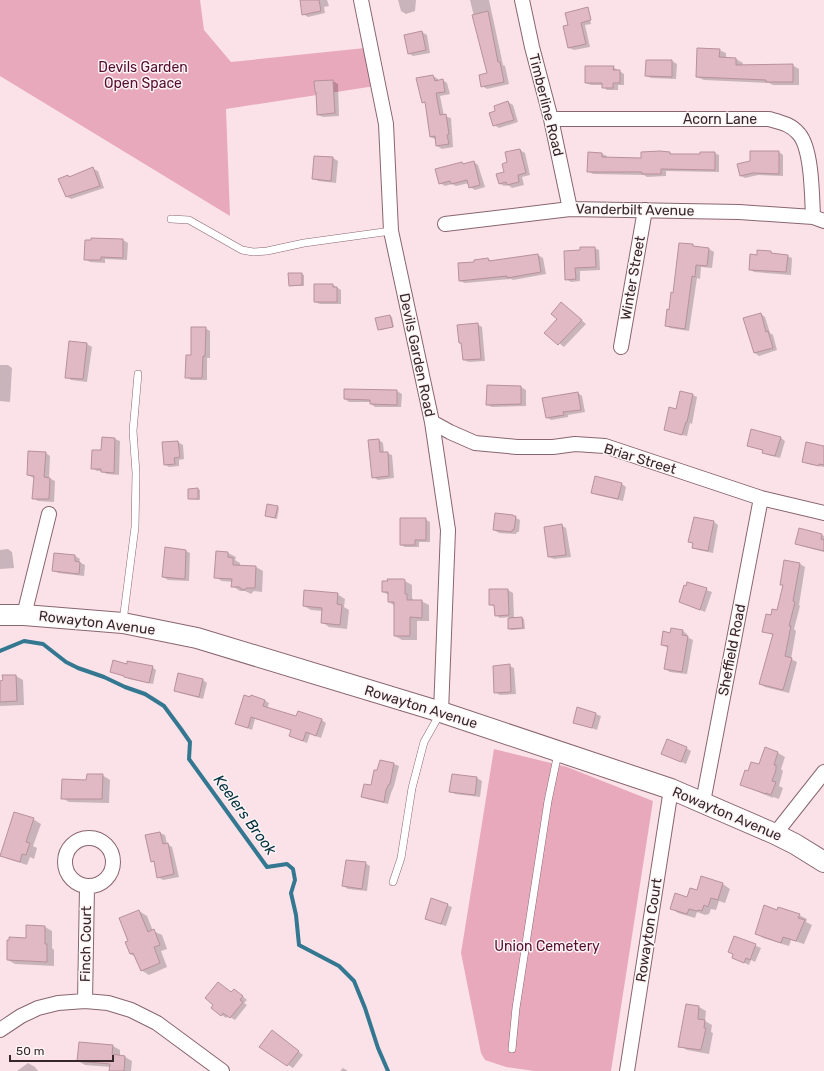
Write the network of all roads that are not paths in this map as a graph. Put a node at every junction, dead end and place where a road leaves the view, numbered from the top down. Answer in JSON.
{"nodes":[{"id":1,"x":361,"y":0,"type":"edge"},
{"id":2,"x":522,"y":0,"type":"edge"},
{"id":3,"x":551,"y":118,"type":"junction"},
{"id":4,"x":570,"y":209,"type":"junction"},
{"id":5,"x":645,"y":210,"type":"junction"},
{"id":6,"x":171,"y":219,"type":"dead end"},
{"id":7,"x":819,"y":219,"type":"edge"},
{"id":8,"x":445,"y":224,"type":"dead end"},
{"id":9,"x":391,"y":231,"type":"junction"},
{"id":10,"x":622,"y":347,"type":"dead end"},
{"id":11,"x":138,"y":374,"type":"dead end"},
{"id":12,"x":432,"y":422,"type":"junction"},
{"id":13,"x":761,"y":498,"type":"junction"},
{"id":14,"x":824,"y":513,"type":"edge"},
{"id":15,"x":49,"y":514,"type":"dead end"},
{"id":16,"x":0,"y":615,"type":"edge"},
{"id":17,"x":24,"y":615,"type":"junction"},
{"id":18,"x":123,"y":623,"type":"junction"},
{"id":19,"x":441,"y":712,"type":"junction"},
{"id":20,"x":558,"y":751,"type":"junction"},
{"id":21,"x":824,"y":772,"type":"edge"},
{"id":22,"x":671,"y":790,"type":"junction"},
{"id":23,"x":702,"y":802,"type":"junction"},
{"id":24,"x":775,"y":834,"type":"junction"},
{"id":25,"x":824,"y":862,"type":"edge"},
{"id":26,"x":393,"y":882,"type":"dead end"},
{"id":27,"x":87,"y":886,"type":"dead end"},
{"id":28,"x":85,"y":1001,"type":"junction"},
{"id":29,"x":0,"y":1030,"type":"edge"},
{"id":30,"x":512,"y":1049,"type":"dead end"},
{"id":31,"x":222,"y":1071,"type":"edge"},
{"id":32,"x":627,"y":1071,"type":"edge"}],
"edges":[{"from":1,"to":9,"type":"street","name":"Devils Garden Road"},
{"from":2,"to":3,"type":"street","name":"Timberline Road"},
{"from":3,"to":4,"type":"street","name":"Timberline Road"},
{"from":3,"to":7,"type":"street","name":"Acorn Lane"},
{"from":4,"to":5,"type":"street","name":"Vanderbilt Avenue"},
{"from":4,"to":8,"type":"street","name":"Vanderbilt Avenue"},
{"from":5,"to":7,"type":"street","name":"Vanderbilt Avenue"},
{"from":5,"to":10,"type":"street","name":"Winter Street"},
{"from":6,"to":9,"type":"lane"},
{"from":9,"to":12,"type":"street","name":"Devils Garden Road"},
{"from":11,"to":18,"type":"lane"},
{"from":12,"to":13,"type":"street","name":"Briar Street"},
{"from":12,"to":19,"type":"street","name":"Devils Garden Road"},
{"from":13,"to":14,"type":"street","name":"Briar Street"},
{"from":13,"to":23,"type":"street","name":"Sheffield Road"},
{"from":15,"to":17,"type":"street"},
{"from":16,"to":17,"type":"street","name":"Rowayton Avenue"},
{"from":17,"to":18,"type":"street","name":"Rowayton Avenue"},
{"from":18,"to":19,"type":"street","name":"Rowayton Avenue"},
{"from":19,"to":20,"type":"street","name":"Rowayton Avenue"},
{"from":19,"to":26,"type":"lane"},
{"from":20,"to":22,"type":"street","name":"Rowayton Avenue"},
{"from":20,"to":30,"type":"lane"},
{"from":21,"to":24,"type":"street"},
{"from":22,"to":23,"type":"street","name":"Rowayton Avenue"},
{"from":22,"to":32,"type":"street","name":"Rowayton Court"},
{"from":23,"to":24,"type":"street","name":"Rowayton Avenue"},
{"from":24,"to":25,"type":"street","name":"Rowayton Avenue"},
{"from":27,"to":28,"type":"street","name":"Finch Court"},
{"from":28,"to":29,"type":"street"},
{"from":28,"to":31,"type":"street"}]}
